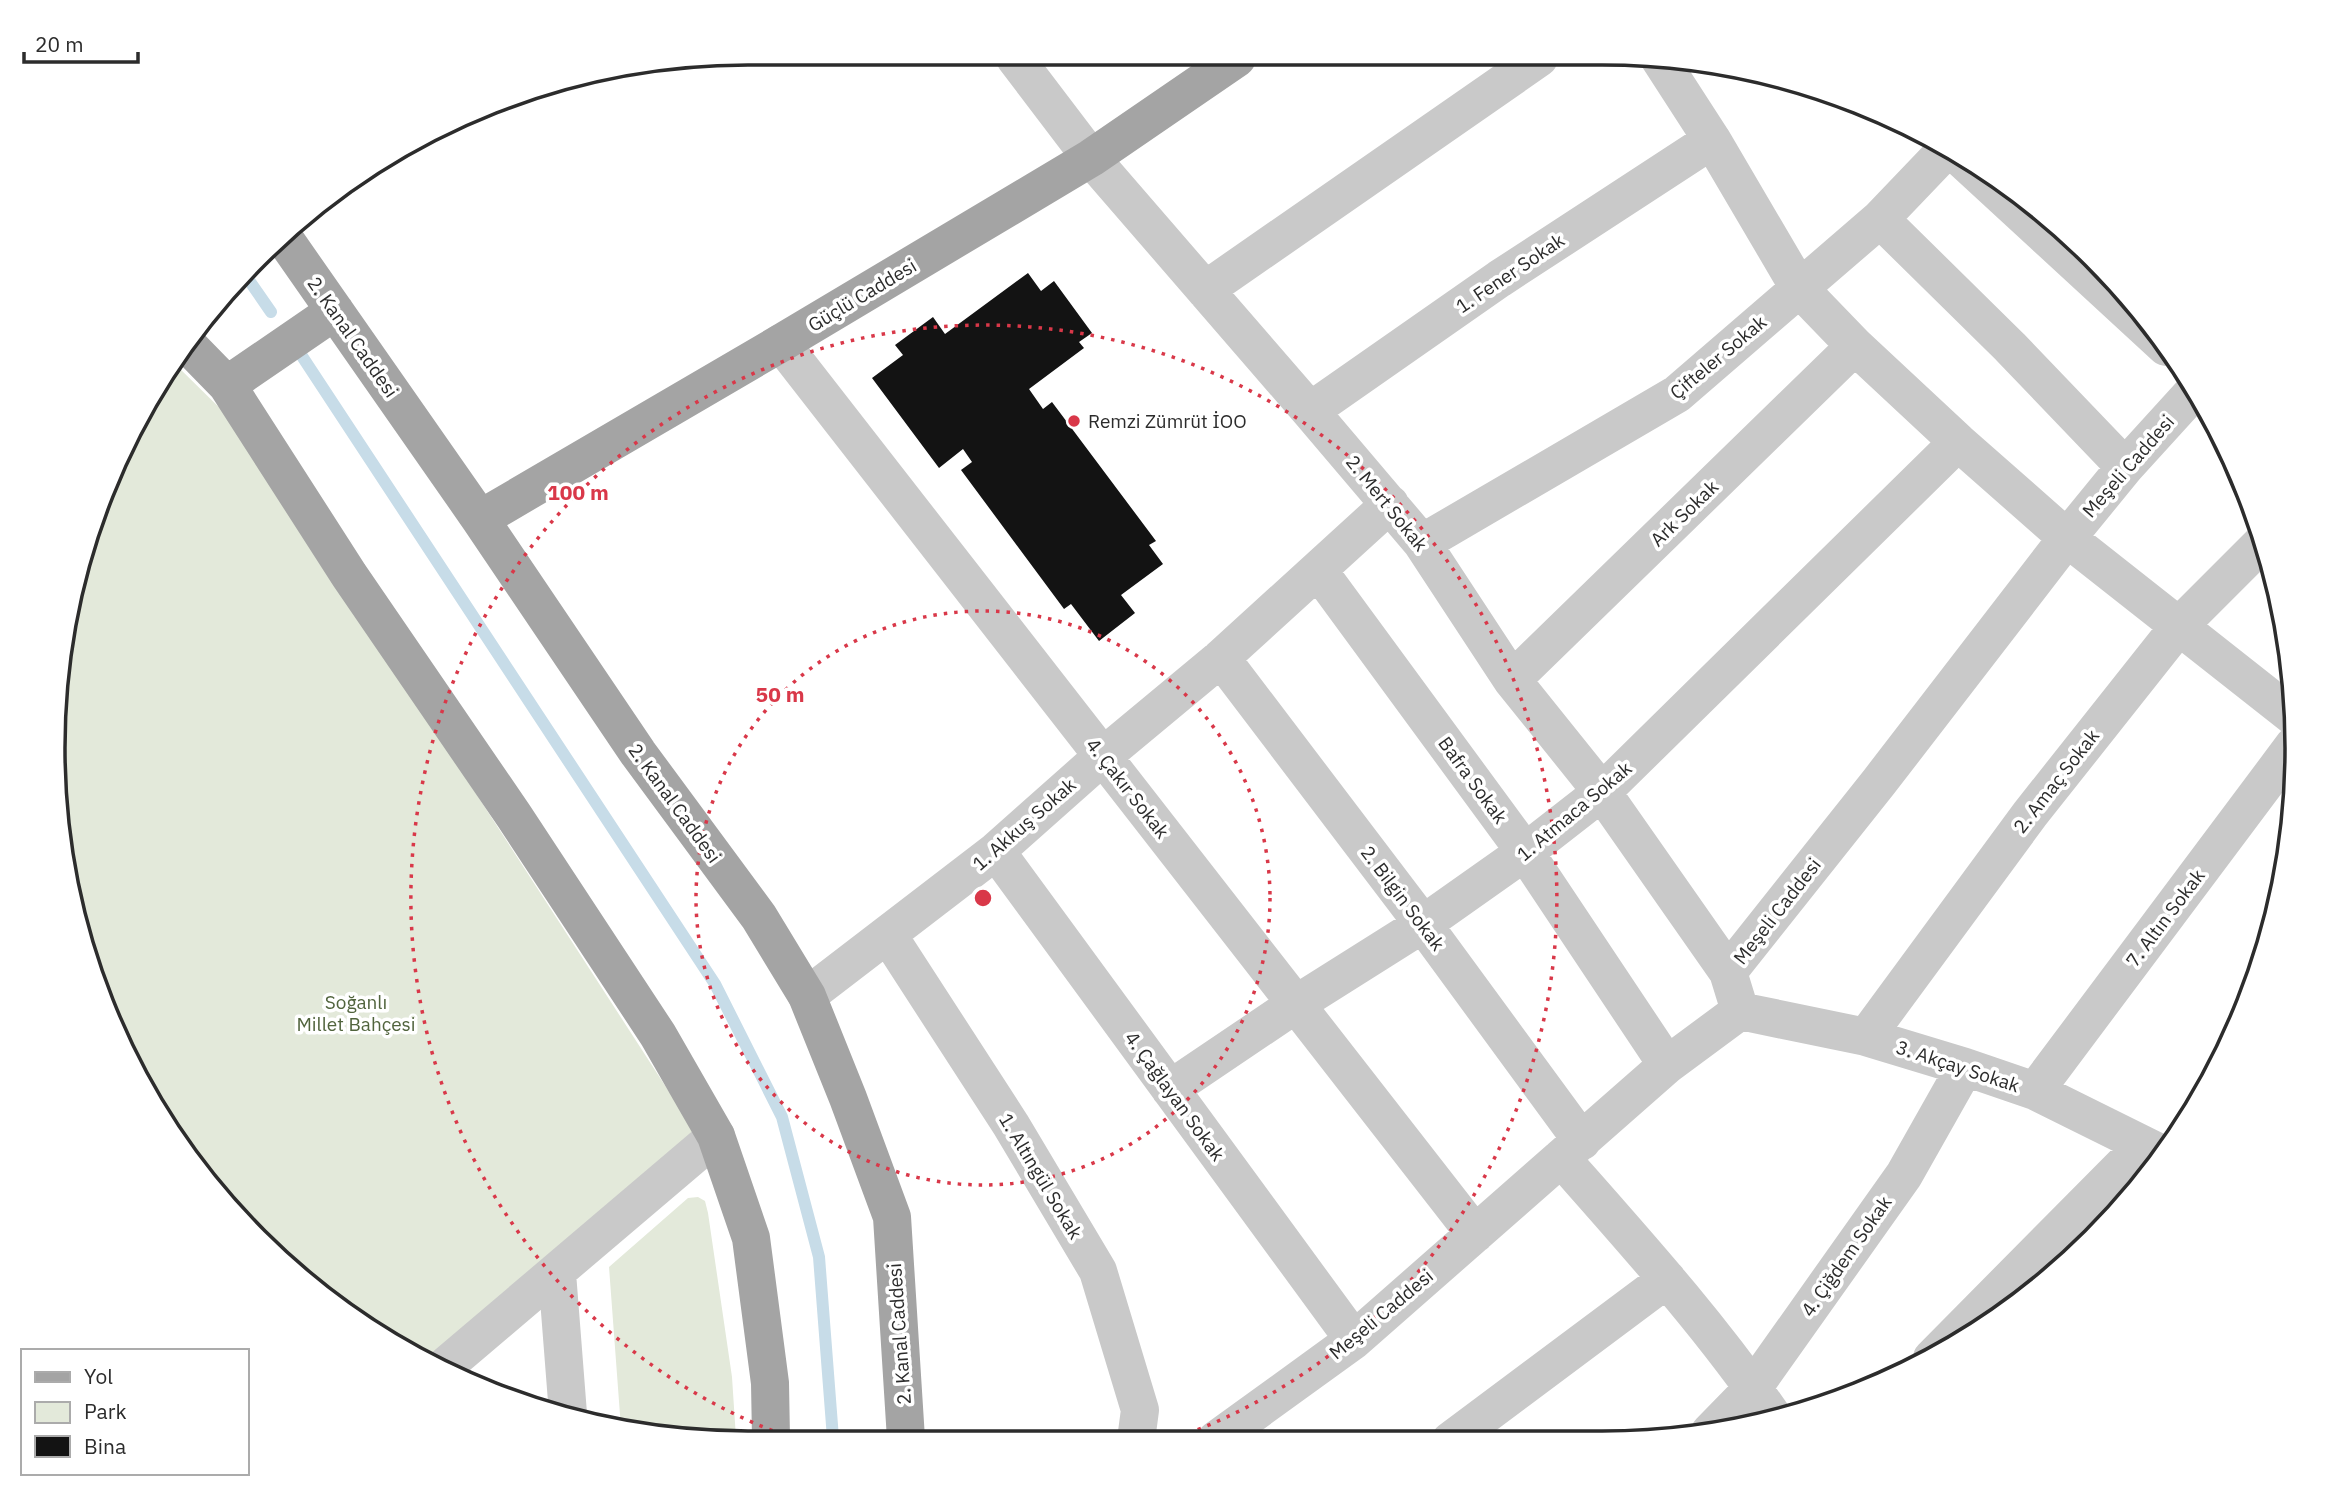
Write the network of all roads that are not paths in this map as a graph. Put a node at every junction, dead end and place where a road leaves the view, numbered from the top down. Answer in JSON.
{"nodes":[{"id":1,"x":1020,"y":65,"type":"edge"},
{"id":2,"x":1220,"y":65,"type":"edge"},
{"id":3,"x":1529,"y":65,"type":"edge"},
{"id":4,"x":1666,"y":68,"type":"edge"},
{"id":5,"x":1712,"y":140,"type":"junction"},
{"id":6,"x":1941,"y":154,"type":"edge"},
{"id":7,"x":1091,"y":158,"type":"junction"},
{"id":8,"x":1995,"y":189,"type":"edge"},
{"id":9,"x":1880,"y":219,"type":"junction"},
{"id":10,"x":288,"y":244,"type":"edge"},
{"id":11,"x":1799,"y":288,"type":"junction"},
{"id":12,"x":1205,"y":290,"type":"junction"},
{"id":13,"x":2126,"y":310,"type":"edge"},
{"id":14,"x":335,"y":311,"type":"junction"},
{"id":15,"x":781,"y":343,"type":"junction"},
{"id":16,"x":1856,"y":346,"type":"junction"},
{"id":17,"x":193,"y":350,"type":"edge"},
{"id":18,"x":226,"y":384,"type":"junction"},
{"id":19,"x":2188,"y":397,"type":"edge"},
{"id":20,"x":1310,"y":411,"type":"junction"},
{"id":21,"x":1958,"y":442,"type":"junction"},
{"id":22,"x":2125,"y":467,"type":"junction"},
{"id":23,"x":1390,"y":503,"type":"junction"},
{"id":24,"x":480,"y":519,"type":"junction"},
{"id":25,"x":2067,"y":538,"type":"junction"},
{"id":26,"x":1422,"y":543,"type":"junction"},
{"id":27,"x":2256,"y":550,"type":"edge"},
{"id":28,"x":1318,"y":570,"type":"junction"},
{"id":29,"x":2179,"y":626,"type":"junction"},
{"id":30,"x":1221,"y":657,"type":"junction"},
{"id":31,"x":1512,"y":680,"type":"junction"},
{"id":32,"x":2284,"y":708,"type":"edge"},
{"id":33,"x":1103,"y":756,"type":"junction"},
{"id":34,"x":2285,"y":757,"type":"edge"},
{"id":35,"x":1602,"y":792,"type":"junction"},
{"id":36,"x":996,"y":851,"type":"junction"},
{"id":37,"x":1525,"y":852,"type":"junction"},
{"id":38,"x":1423,"y":924,"type":"junction"},
{"id":39,"x":888,"y":935,"type":"junction"},
{"id":40,"x":1728,"y":972,"type":"junction"},
{"id":41,"x":807,"y":996,"type":"junction"},
{"id":42,"x":1296,"y":1004,"type":"junction"},
{"id":43,"x":1740,"y":1011,"type":"junction"},
{"id":44,"x":1866,"y":1037,"type":"junction"},
{"id":45,"x":1667,"y":1065,"type":"junction"},
{"id":46,"x":1965,"y":1067,"type":"junction"},
{"id":47,"x":1170,"y":1089,"type":"junction"},
{"id":48,"x":2035,"y":1091,"type":"junction"},
{"id":49,"x":716,"y":1136,"type":"junction"},
{"id":50,"x":1571,"y":1149,"type":"junction"},
{"id":51,"x":2153,"y":1150,"type":"edge"},
{"id":52,"x":1475,"y":1234,"type":"junction"},
{"id":53,"x":557,"y":1273,"type":"junction"},
{"id":54,"x":1667,"y":1279,"type":"junction"},
{"id":55,"x":1966,"y":1326,"type":"edge"},
{"id":56,"x":1354,"y":1340,"type":"junction"},
{"id":57,"x":450,"y":1363,"type":"edge"},
{"id":58,"x":1754,"y":1388,"type":"junction"},
{"id":59,"x":567,"y":1407,"type":"edge"},
{"id":60,"x":1769,"y":1410,"type":"edge"},
{"id":61,"x":1722,"y":1420,"type":"edge"},
{"id":62,"x":771,"y":1431,"type":"edge"},
{"id":63,"x":905,"y":1431,"type":"edge"},
{"id":64,"x":1137,"y":1431,"type":"edge"},
{"id":65,"x":1228,"y":1431,"type":"edge"},
{"id":66,"x":1463,"y":1431,"type":"edge"}],
"edges":[{"from":1,"to":7,"type":"street","name":"2. Mert Sokak"},
{"from":2,"to":7,"type":"main road","name":"Güçlü Caddesi"},
{"from":3,"to":12,"type":"street"},
{"from":4,"to":5,"type":"street"},
{"from":5,"to":11,"type":"street"},
{"from":5,"to":20,"type":"street","name":"1. Fener Sokak"},
{"from":6,"to":9,"type":"street","name":"Çifteler Sokak"},
{"from":7,"to":12,"type":"street","name":"2. Mert Sokak"},
{"from":7,"to":15,"type":"main road","name":"Güçlü Caddesi"},
{"from":8,"to":13,"type":"street"},
{"from":9,"to":11,"type":"street","name":"Çifteler Sokak"},
{"from":9,"to":22,"type":"street"},
{"from":10,"to":14,"type":"main road","name":"2. Kanal Caddesi"},
{"from":11,"to":16,"type":"street"},
{"from":11,"to":26,"type":"street","name":"Çifteler Sokak"},
{"from":12,"to":20,"type":"street","name":"2. Mert Sokak"},
{"from":14,"to":18,"type":"main road"},
{"from":14,"to":24,"type":"main road","name":"2. Kanal Caddesi"},
{"from":15,"to":24,"type":"main road","name":"Güçlü Caddesi"},
{"from":15,"to":33,"type":"street","name":"4. Çakır Sokak"},
{"from":16,"to":21,"type":"street"},
{"from":16,"to":31,"type":"street","name":"Ark Sokak"},
{"from":17,"to":18,"type":"main road"},
{"from":18,"to":49,"type":"main road"},
{"from":19,"to":22,"type":"street","name":"Meşeli Caddesi"},
{"from":20,"to":23,"type":"street","name":"2. Mert Sokak"},
{"from":21,"to":25,"type":"street"},
{"from":21,"to":35,"type":"street","name":"1. Atmaca Sokak"},
{"from":22,"to":25,"type":"street","name":"Meşeli Caddesi"},
{"from":23,"to":26,"type":"street","name":"2. Mert Sokak"},
{"from":23,"to":28,"type":"street","name":"1. Akkuş Sokak"},
{"from":24,"to":41,"type":"main road","name":"2. Kanal Caddesi"},
{"from":25,"to":29,"type":"street"},
{"from":25,"to":40,"type":"street","name":"Meşeli Caddesi"},
{"from":26,"to":31,"type":"street","name":"2. Mert Sokak"},
{"from":27,"to":29,"type":"street","name":"2. Amaç Sokak"},
{"from":28,"to":30,"type":"street","name":"1. Akkuş Sokak"},
{"from":28,"to":37,"type":"street","name":"Bafra Sokak"},
{"from":29,"to":32,"type":"street"},
{"from":29,"to":44,"type":"street","name":"2. Amaç Sokak"},
{"from":30,"to":33,"type":"street","name":"1. Akkuş Sokak"},
{"from":30,"to":38,"type":"street","name":"2. Bilgin Sokak"},
{"from":31,"to":35,"type":"street","name":"2. Mert Sokak"},
{"from":33,"to":36,"type":"street","name":"1. Akkuş Sokak"},
{"from":33,"to":42,"type":"street","name":"4. Çakır Sokak"},
{"from":34,"to":48,"type":"street","name":"7. Altın Sokak"},
{"from":35,"to":37,"type":"street","name":"1. Atmaca Sokak"},
{"from":35,"to":40,"type":"street","name":"2. Mert Sokak"},
{"from":36,"to":39,"type":"street","name":"1. Akkuş Sokak"},
{"from":36,"to":47,"type":"street","name":"4. Çağlayan Sokak"},
{"from":37,"to":38,"type":"street","name":"1. Atmaca Sokak"},
{"from":37,"to":45,"type":"street","name":"Bafra Sokak"},
{"from":38,"to":42,"type":"street","name":"1. Atmaca Sokak"},
{"from":38,"to":50,"type":"street","name":"2. Bilgin Sokak"},
{"from":39,"to":41,"type":"street","name":"1. Akkuş Sokak"},
{"from":39,"to":64,"type":"street","name":"1. Altıngül Sokak"},
{"from":40,"to":43,"type":"street","name":"Meşeli Caddesi"},
{"from":41,"to":63,"type":"main road","name":"2. Kanal Caddesi"},
{"from":42,"to":47,"type":"street","name":"1. Atmaca Sokak"},
{"from":42,"to":52,"type":"street","name":"4. Çakır Sokak"},
{"from":43,"to":44,"type":"street","name":"3. Akçay Sokak"},
{"from":43,"to":45,"type":"street","name":"Meşeli Caddesi"},
{"from":44,"to":46,"type":"street","name":"3. Akçay Sokak"},
{"from":45,"to":50,"type":"street","name":"Meşeli Caddesi"},
{"from":46,"to":48,"type":"street","name":"3. Akçay Sokak"},
{"from":46,"to":58,"type":"street","name":"4. Çiğdem Sokak"},
{"from":47,"to":56,"type":"street","name":"4. Çağlayan Sokak"},
{"from":48,"to":51,"type":"street","name":"3. Akçay Sokak"},
{"from":49,"to":53,"type":"street"},
{"from":49,"to":62,"type":"main road"},
{"from":50,"to":52,"type":"street","name":"Meşeli Caddesi"},
{"from":50,"to":54,"type":"street","name":"2. Bilgin Sokak"},
{"from":51,"to":55,"type":"street"},
{"from":52,"to":56,"type":"street","name":"Meşeli Caddesi"},
{"from":53,"to":57,"type":"street"},
{"from":53,"to":59,"type":"street"},
{"from":54,"to":58,"type":"street","name":"2. Bilgin Sokak"},
{"from":54,"to":66,"type":"street"},
{"from":56,"to":65,"type":"street","name":"Meşeli Caddesi"},
{"from":58,"to":60,"type":"street","name":"2. Bilgin Sokak"},
{"from":58,"to":61,"type":"street","name":"4. Çiğdem Sokak"}]}
